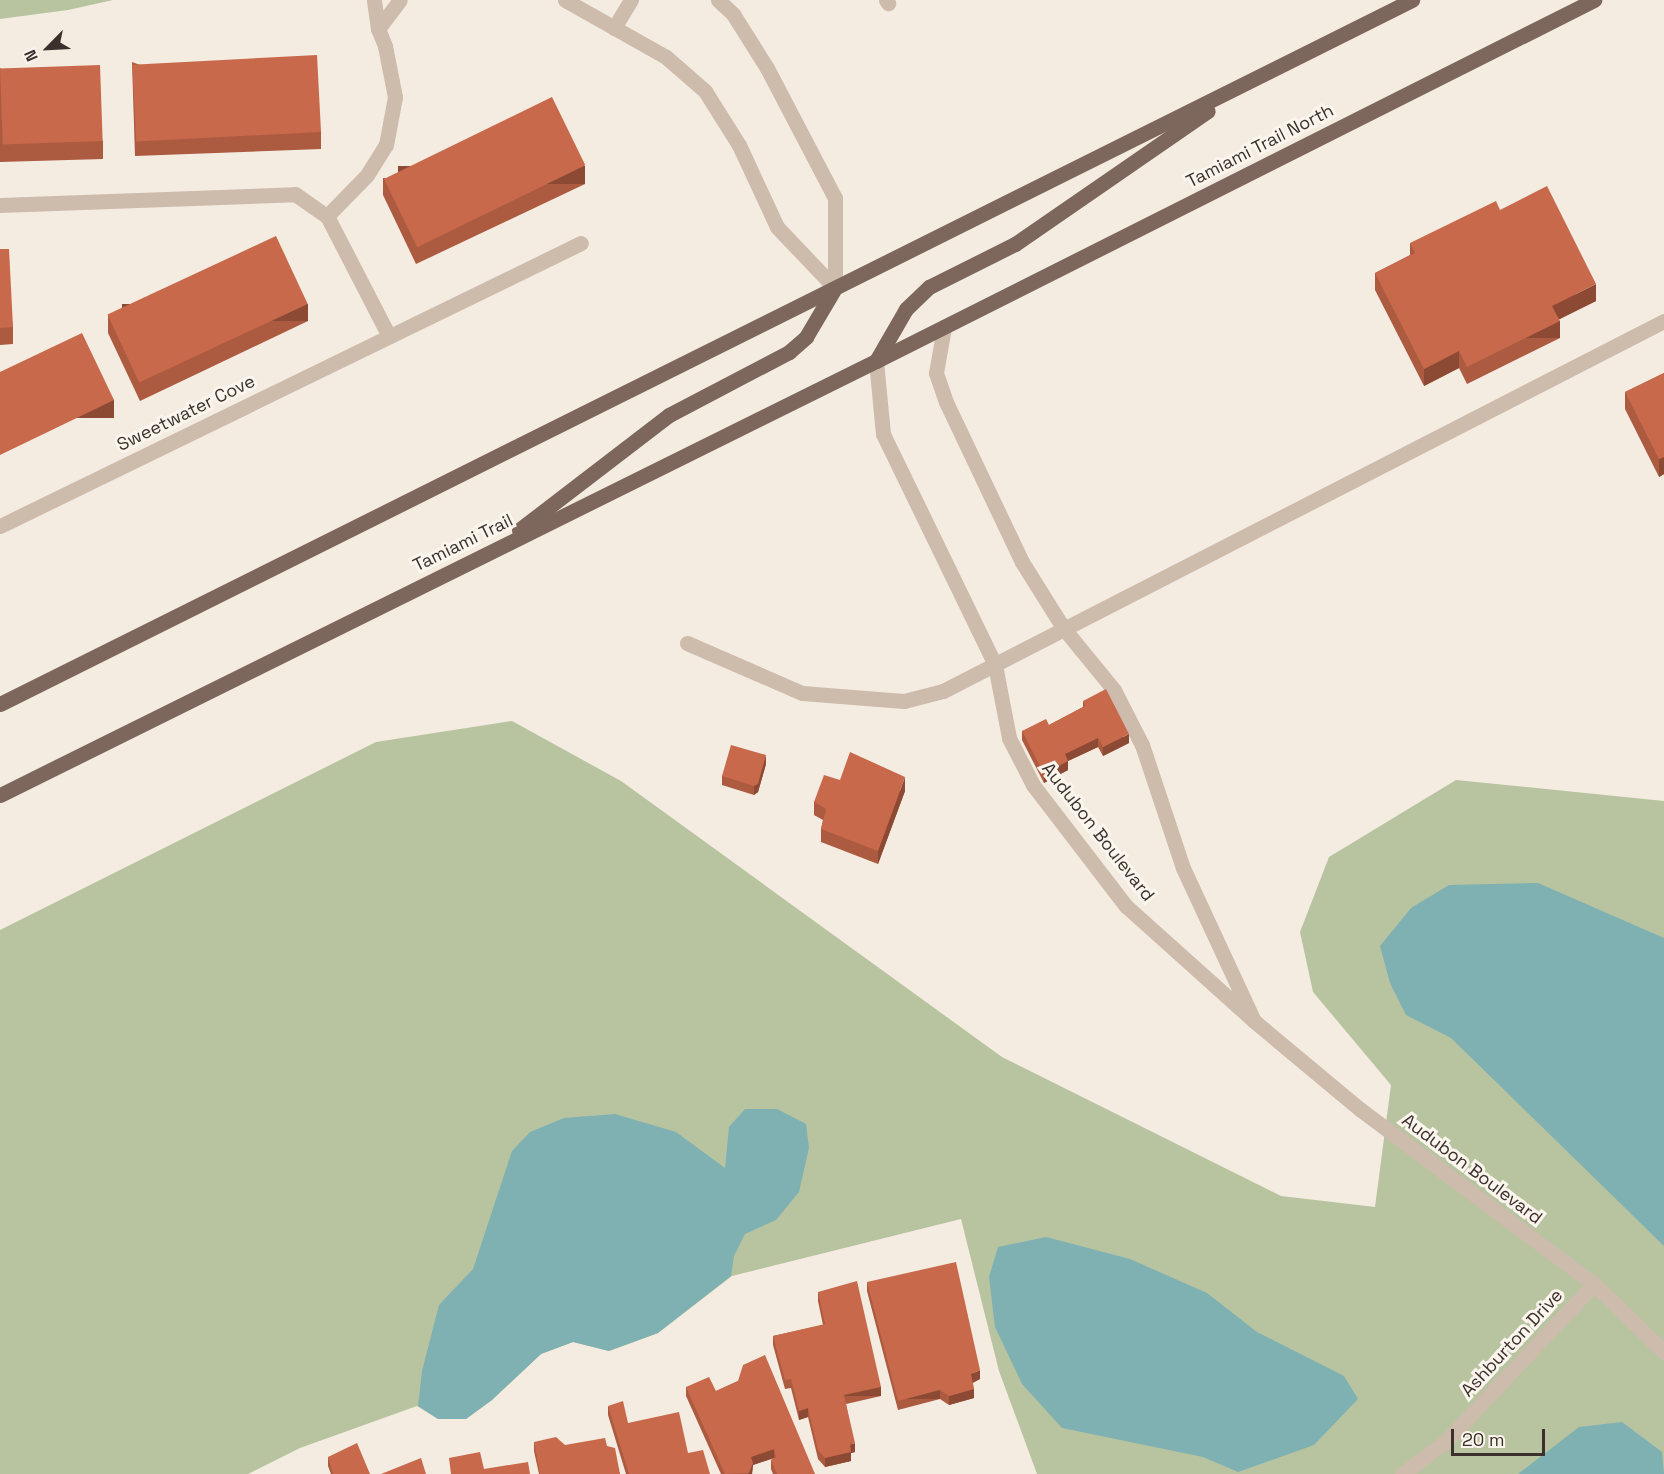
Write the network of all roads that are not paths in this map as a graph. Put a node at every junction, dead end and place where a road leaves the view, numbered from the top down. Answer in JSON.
{"nodes":[{"id":1,"x":374,"y":0,"type":"edge"},
{"id":2,"x":400,"y":0,"type":"edge"},
{"id":3,"x":565,"y":0,"type":"edge"},
{"id":4,"x":631,"y":0,"type":"edge"},
{"id":5,"x":718,"y":0,"type":"edge"},
{"id":6,"x":1413,"y":0,"type":"edge"},
{"id":7,"x":1594,"y":0,"type":"edge"},
{"id":8,"x":614,"y":28,"type":"junction"},
{"id":9,"x":378,"y":30,"type":"junction"},
{"id":10,"x":1256,"y":79,"type":"junction"},
{"id":11,"x":0,"y":205,"type":"edge"},
{"id":12,"x":327,"y":216,"type":"junction"},
{"id":13,"x":581,"y":243,"type":"dead end"},
{"id":14,"x":835,"y":288,"type":"junction"},
{"id":15,"x":1664,"y":321,"type":"edge"},
{"id":16,"x":944,"y":327,"type":"junction"},
{"id":17,"x":389,"y":336,"type":"junction"},
{"id":18,"x":876,"y":361,"type":"junction"},
{"id":19,"x":0,"y":525,"type":"edge"},
{"id":20,"x":492,"y":551,"type":"junction"},
{"id":21,"x":1064,"y":629,"type":"junction"},
{"id":22,"x":687,"y":643,"type":"dead end"},
{"id":23,"x":995,"y":665,"type":"junction"},
{"id":24,"x":0,"y":704,"type":"edge"},
{"id":25,"x":0,"y":795,"type":"edge"},
{"id":26,"x":1254,"y":1021,"type":"junction"},
{"id":27,"x":1594,"y":1284,"type":"junction"},
{"id":28,"x":1664,"y":1352,"type":"edge"},
{"id":29,"x":1402,"y":1474,"type":"edge"}],
"edges":[{"from":1,"to":9,"type":"street"},
{"from":2,"to":9,"type":"street"},
{"from":3,"to":8,"type":"street"},
{"from":4,"to":8,"type":"street"},
{"from":5,"to":14,"type":"street"},
{"from":6,"to":10,"type":"main road"},
{"from":7,"to":16,"type":"main road","name":"Tamiami Trail North"},
{"from":8,"to":14,"type":"street"},
{"from":9,"to":12,"type":"street"},
{"from":10,"to":14,"type":"main road"},
{"from":10,"to":18,"type":"main road"},
{"from":11,"to":12,"type":"street"},
{"from":12,"to":17,"type":"street"},
{"from":13,"to":17,"type":"street","name":"Sweetwater Cove"},
{"from":14,"to":20,"type":"main road"},
{"from":14,"to":24,"type":"main road"},
{"from":15,"to":21,"type":"street"},
{"from":16,"to":18,"type":"main road","name":"Tamiami Trail"},
{"from":16,"to":21,"type":"street","name":"Audubon Boulevard"},
{"from":17,"to":19,"type":"street","name":"Sweetwater Cove"},
{"from":18,"to":20,"type":"main road","name":"Tamiami Trail"},
{"from":18,"to":23,"type":"street","name":"Audubon Boulevard"},
{"from":20,"to":25,"type":"main road","name":"Tamiami Trail"},
{"from":21,"to":23,"type":"street"},
{"from":21,"to":26,"type":"street","name":"Audubon Boulevard"},
{"from":22,"to":23,"type":"street"},
{"from":23,"to":26,"type":"street","name":"Audubon Boulevard"},
{"from":26,"to":27,"type":"street","name":"Audubon Boulevard"},
{"from":27,"to":28,"type":"street","name":"Audubon Boulevard"},
{"from":27,"to":29,"type":"street","name":"Ashburton Drive"}]}
